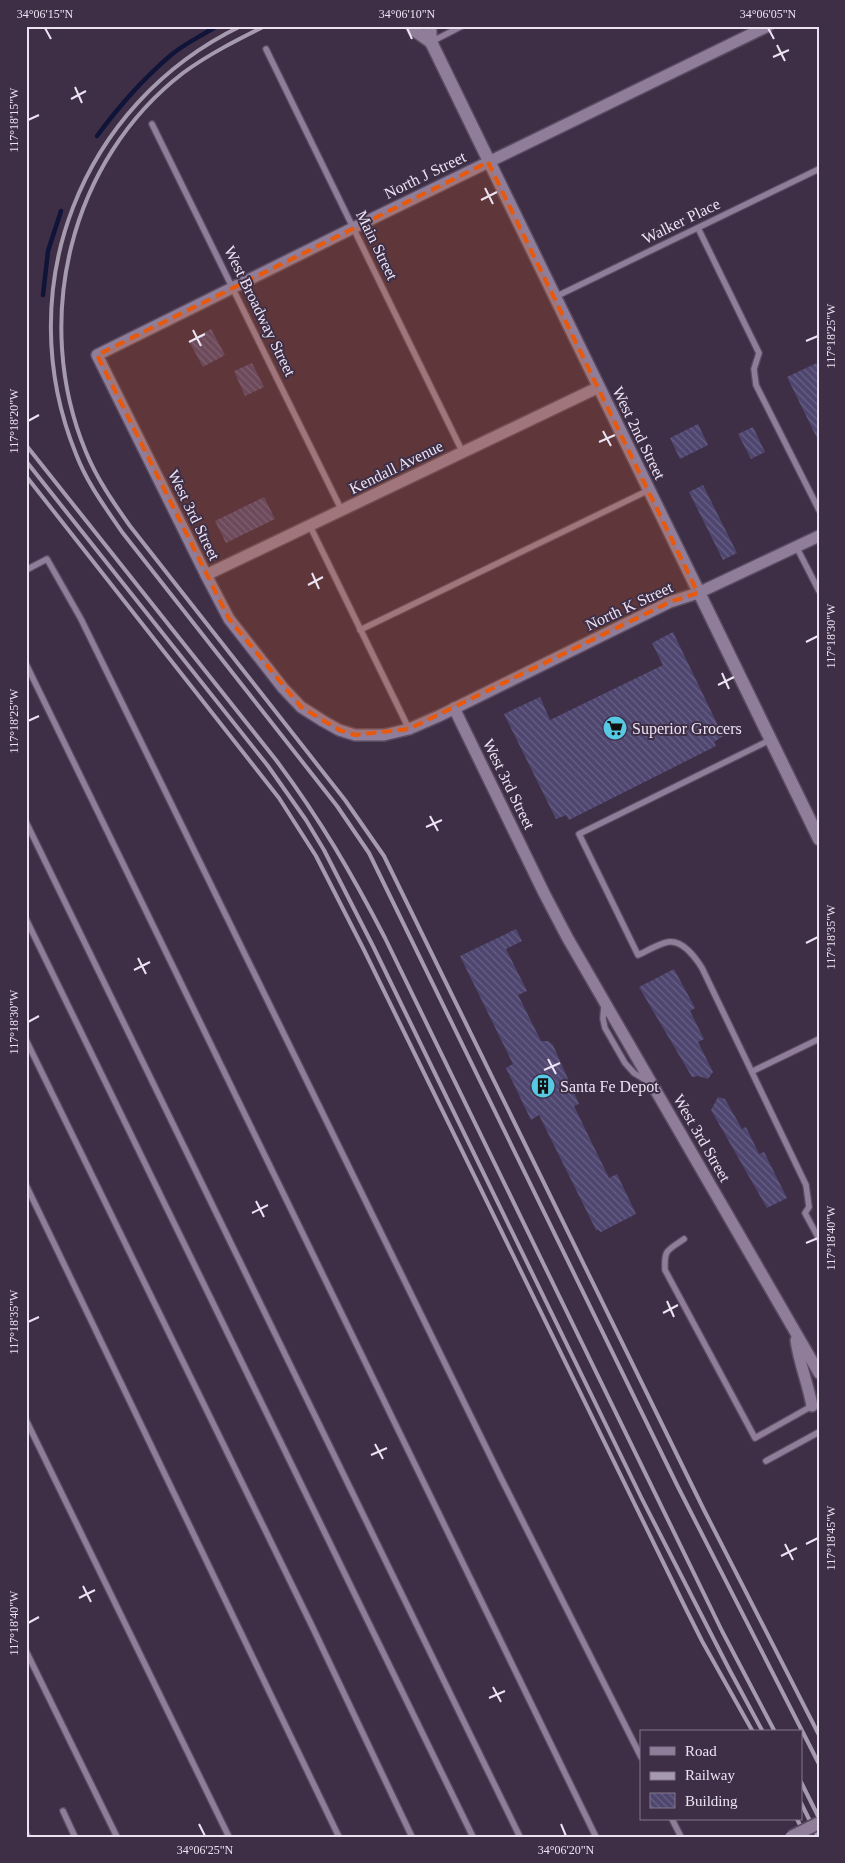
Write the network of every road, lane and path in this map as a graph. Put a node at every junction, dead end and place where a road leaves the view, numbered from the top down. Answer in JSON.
{"nodes":[{"id":1,"x":412,"y":26,"type":"edge"},
{"id":2,"x":430,"y":26,"type":"edge"},
{"id":3,"x":462,"y":26,"type":"edge"},
{"id":4,"x":768,"y":26,"type":"edge"},
{"id":5,"x":430,"y":42,"type":"junction"},
{"id":6,"x":266,"y":49,"type":"dead end"},
{"id":7,"x":152,"y":124,"type":"dead end"},
{"id":8,"x":488,"y":162,"type":"junction"},
{"id":9,"x":819,"y":169,"type":"edge"},
{"id":10,"x":353,"y":228,"type":"junction"},
{"id":11,"x":698,"y":228,"type":"junction"},
{"id":12,"x":233,"y":287,"type":"junction"},
{"id":13,"x":556,"y":297,"type":"junction"},
{"id":14,"x":97,"y":355,"type":"joint"},
{"id":15,"x":599,"y":387,"type":"junction"},
{"id":16,"x":463,"y":453,"type":"junction"},
{"id":17,"x":649,"y":490,"type":"junction"},
{"id":18,"x":819,"y":510,"type":"edge"},
{"id":19,"x":342,"y":511,"type":"junction"},
{"id":20,"x":310,"y":526,"type":"junction"},
{"id":21,"x":819,"y":536,"type":"edge"},
{"id":22,"x":796,"y":546,"type":"junction"},
{"id":23,"x":26,"y":570,"type":"edge"},
{"id":24,"x":206,"y":575,"type":"junction"},
{"id":25,"x":819,"y":591,"type":"edge"},
{"id":26,"x":698,"y":593,"type":"junction"},
{"id":27,"x":360,"y":630,"type":"junction"},
{"id":28,"x":26,"y":664,"type":"edge"},
{"id":29,"x":454,"y":708,"type":"junction"},
{"id":30,"x":409,"y":729,"type":"junction"},
{"id":31,"x":770,"y":740,"type":"junction"},
{"id":32,"x":26,"y":822,"type":"edge"},
{"id":33,"x":819,"y":839,"type":"edge"},
{"id":34,"x":26,"y":919,"type":"edge"},
{"id":35,"x":819,"y":1039,"type":"edge"},
{"id":36,"x":26,"y":1040,"type":"edge"},
{"id":37,"x":753,"y":1071,"type":"junction"},
{"id":38,"x":26,"y":1185,"type":"edge"},
{"id":39,"x":684,"y":1239,"type":"dead end"},
{"id":40,"x":819,"y":1239,"type":"edge"},
{"id":41,"x":795,"y":1333,"type":"junction"},
{"id":42,"x":819,"y":1373,"type":"edge"},
{"id":43,"x":816,"y":1406,"type":"edge"},
{"id":44,"x":26,"y":1420,"type":"edge"},
{"id":45,"x":819,"y":1432,"type":"edge"},
{"id":46,"x":766,"y":1461,"type":"dead end"},
{"id":47,"x":26,"y":1651,"type":"edge"},
{"id":48,"x":640,"y":1755,"type":"edge"},
{"id":49,"x":62,"y":1811,"type":"dead end"},
{"id":50,"x":672,"y":1820,"type":"edge"},
{"id":51,"x":819,"y":1823,"type":"edge"},
{"id":52,"x":26,"y":1833,"type":"edge"},
{"id":53,"x":28,"y":1837,"type":"edge"},
{"id":54,"x":75,"y":1837,"type":"edge"},
{"id":55,"x":118,"y":1837,"type":"edge"},
{"id":56,"x":229,"y":1837,"type":"edge"},
{"id":57,"x":339,"y":1837,"type":"edge"},
{"id":58,"x":412,"y":1837,"type":"edge"},
{"id":59,"x":473,"y":1837,"type":"edge"},
{"id":60,"x":520,"y":1837,"type":"edge"},
{"id":61,"x":596,"y":1837,"type":"edge"},
{"id":62,"x":681,"y":1837,"type":"edge"},
{"id":63,"x":791,"y":1837,"type":"edge"}],
"edges":[{"from":1,"to":5,"type":"main road","name":"West 2nd Street"},
{"from":2,"to":5,"type":"main road","name":"West 2nd Street"},
{"from":3,"to":5,"type":"lane"},
{"from":4,"to":8,"type":"street","name":"North J Street"},
{"from":5,"to":8,"type":"main road","name":"West 2nd Street"},
{"from":6,"to":10,"type":"lane","name":"Main Street"},
{"from":7,"to":12,"type":"lane","name":"West Broadway Street"},
{"from":8,"to":10,"type":"street","name":"North J Street"},
{"from":8,"to":13,"type":"main road","name":"West 2nd Street"},
{"from":9,"to":11,"type":"lane","name":"Walker Place"},
{"from":10,"to":12,"type":"street","name":"North J Street"},
{"from":10,"to":16,"type":"lane","name":"Main Street"},
{"from":11,"to":13,"type":"lane","name":"Walker Place"},
{"from":11,"to":18,"type":"lane"},
{"from":12,"to":14,"type":"street","name":"North J Street"},
{"from":12,"to":19,"type":"lane","name":"West Broadway Street"},
{"from":13,"to":15,"type":"main road","name":"West 2nd Street"},
{"from":14,"to":24,"type":"street","name":"West 3rd Street"},
{"from":15,"to":16,"type":"street","name":"Kendall Avenue"},
{"from":15,"to":17,"type":"main road","name":"West 2nd Street"},
{"from":16,"to":19,"type":"street","name":"Kendall Avenue"},
{"from":17,"to":26,"type":"main road","name":"West 2nd Street"},
{"from":17,"to":27,"type":"lane"},
{"from":19,"to":20,"type":"street","name":"Kendall Avenue"},
{"from":20,"to":24,"type":"street","name":"Kendall Avenue"},
{"from":20,"to":27,"type":"lane"},
{"from":21,"to":22,"type":"street","name":"North K Street"},
{"from":22,"to":25,"type":"lane"},
{"from":22,"to":26,"type":"street","name":"North K Street"},
{"from":23,"to":48,"type":"lane"},
{"from":24,"to":30,"type":"street","name":"West 3rd Street"},
{"from":26,"to":29,"type":"street","name":"North K Street"},
{"from":26,"to":31,"type":"main road","name":"West 2nd Street"},
{"from":27,"to":30,"type":"lane"},
{"from":28,"to":61,"type":"lane"},
{"from":29,"to":30,"type":"street","name":"West 3rd Street"},
{"from":29,"to":41,"type":"street","name":"West 3rd Street"},
{"from":31,"to":33,"type":"main road","name":"West 2nd Street"},
{"from":31,"to":37,"type":"lane"},
{"from":32,"to":60,"type":"lane"},
{"from":34,"to":59,"type":"lane"},
{"from":35,"to":37,"type":"lane"},
{"from":36,"to":58,"type":"lane"},
{"from":37,"to":40,"type":"lane"},
{"from":38,"to":57,"type":"lane"},
{"from":39,"to":43,"type":"lane"},
{"from":41,"to":42,"type":"street","name":"West 3rd Street"},
{"from":41,"to":43,"type":"street"},
{"from":44,"to":56,"type":"lane"},
{"from":45,"to":46,"type":"lane"},
{"from":47,"to":55,"type":"lane"},
{"from":49,"to":54,"type":"lane"},
{"from":50,"to":62,"type":"lane"},
{"from":51,"to":63,"type":"main road","bridge":true},
{"from":52,"to":53,"type":"lane"}]}
